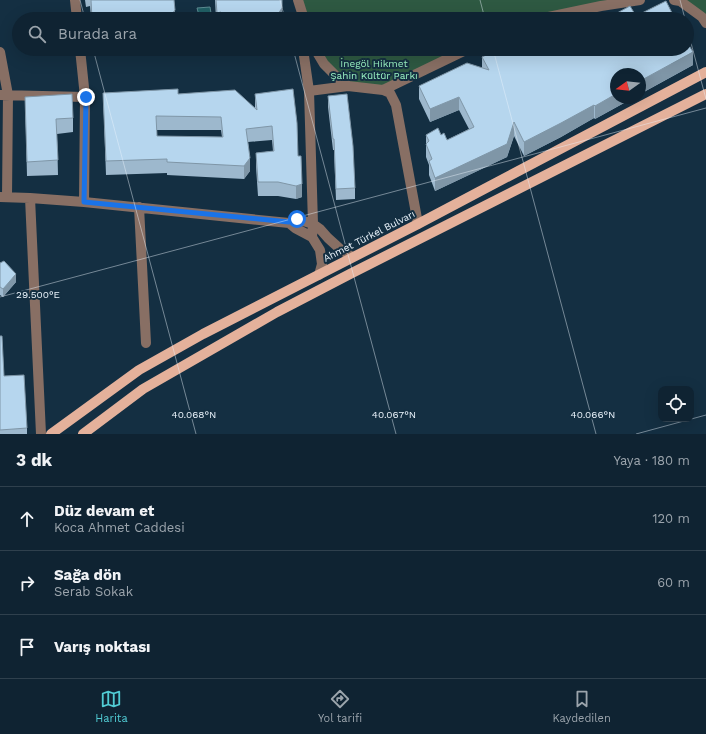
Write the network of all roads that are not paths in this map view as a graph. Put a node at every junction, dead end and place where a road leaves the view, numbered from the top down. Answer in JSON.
{"nodes":[{"id":1,"x":75,"y":0,"type":"edge"},
{"id":2,"x":298,"y":0,"type":"edge"},
{"id":3,"x":640,"y":0,"type":"edge"},
{"id":4,"x":674,"y":0,"type":"edge"},
{"id":5,"x":76,"y":12,"type":"edge"},
{"id":6,"x":302,"y":12,"type":"edge"},
{"id":7,"x":572,"y":12,"type":"edge"},
{"id":8,"x":706,"y":23,"type":"edge"},
{"id":9,"x":0,"y":52,"type":"edge"},
{"id":10,"x":81,"y":56,"type":"edge"},
{"id":11,"x":304,"y":56,"type":"edge"},
{"id":12,"x":319,"y":56,"type":"edge"},
{"id":13,"x":453,"y":56,"type":"edge"},
{"id":14,"x":706,"y":72,"type":"edge"},
{"id":15,"x":348,"y":86,"type":"junction"},
{"id":16,"x":383,"y":90,"type":"junction"},
{"id":17,"x":309,"y":91,"type":"junction"},
{"id":18,"x":706,"y":94,"type":"edge"},
{"id":19,"x":4,"y":95,"type":"edge"},
{"id":20,"x":86,"y":97,"type":"junction"},
{"id":21,"x":4,"y":197,"type":"edge"},
{"id":22,"x":30,"y":198,"type":"junction"},
{"id":23,"x":84,"y":202,"type":"junction"},
{"id":24,"x":139,"y":207,"type":"junction"},
{"id":25,"x":289,"y":222,"type":"junction"},
{"id":26,"x":313,"y":224,"type":"junction"},
{"id":27,"x":418,"y":224,"type":"junction"},
{"id":28,"x":312,"y":236,"type":"junction"},
{"id":29,"x":352,"y":257,"type":"junction"},
{"id":30,"x":319,"y":275,"type":"junction"},
{"id":31,"x":146,"y":344,"type":"dead end"},
{"id":32,"x":41,"y":434,"type":"edge"},
{"id":33,"x":51,"y":434,"type":"edge"},
{"id":34,"x":83,"y":434,"type":"edge"}],
"edges":[{"from":1,"to":5,"type":"street"},
{"from":2,"to":6,"type":"street"},
{"from":3,"to":7,"type":"street"},
{"from":4,"to":8,"type":"street"},
{"from":9,"to":19,"type":"street"},
{"from":10,"to":20,"type":"street"},
{"from":11,"to":17,"type":"street"},
{"from":12,"to":15,"type":"street"},
{"from":13,"to":16,"type":"street"},
{"from":14,"to":27,"type":"main road","name":"Ahmet Türkel Bulvarı"},
{"from":15,"to":16,"type":"street"},
{"from":15,"to":17,"type":"street"},
{"from":16,"to":27,"type":"street"},
{"from":17,"to":26,"type":"street"},
{"from":18,"to":34,"type":"main road"},
{"from":19,"to":20,"type":"street"},
{"from":19,"to":21,"type":"street"},
{"from":20,"to":23,"type":"street"},
{"from":21,"to":22,"type":"street"},
{"from":22,"to":23,"type":"street"},
{"from":22,"to":32,"type":"street"},
{"from":23,"to":24,"type":"street"},
{"from":24,"to":25,"type":"street"},
{"from":24,"to":31,"type":"street"},
{"from":25,"to":26,"type":"street"},
{"from":25,"to":28,"type":"street"},
{"from":26,"to":28,"type":"street"},
{"from":26,"to":29,"type":"street"},
{"from":27,"to":29,"type":"main road","name":"Ahmet Türkel Bulvarı"},
{"from":28,"to":30,"type":"street"},
{"from":29,"to":30,"type":"main road","name":"Ahmet Türkel Bulvarı"},
{"from":30,"to":33,"type":"main road","name":"Ahmet Türkel Bulvarı"}]}
